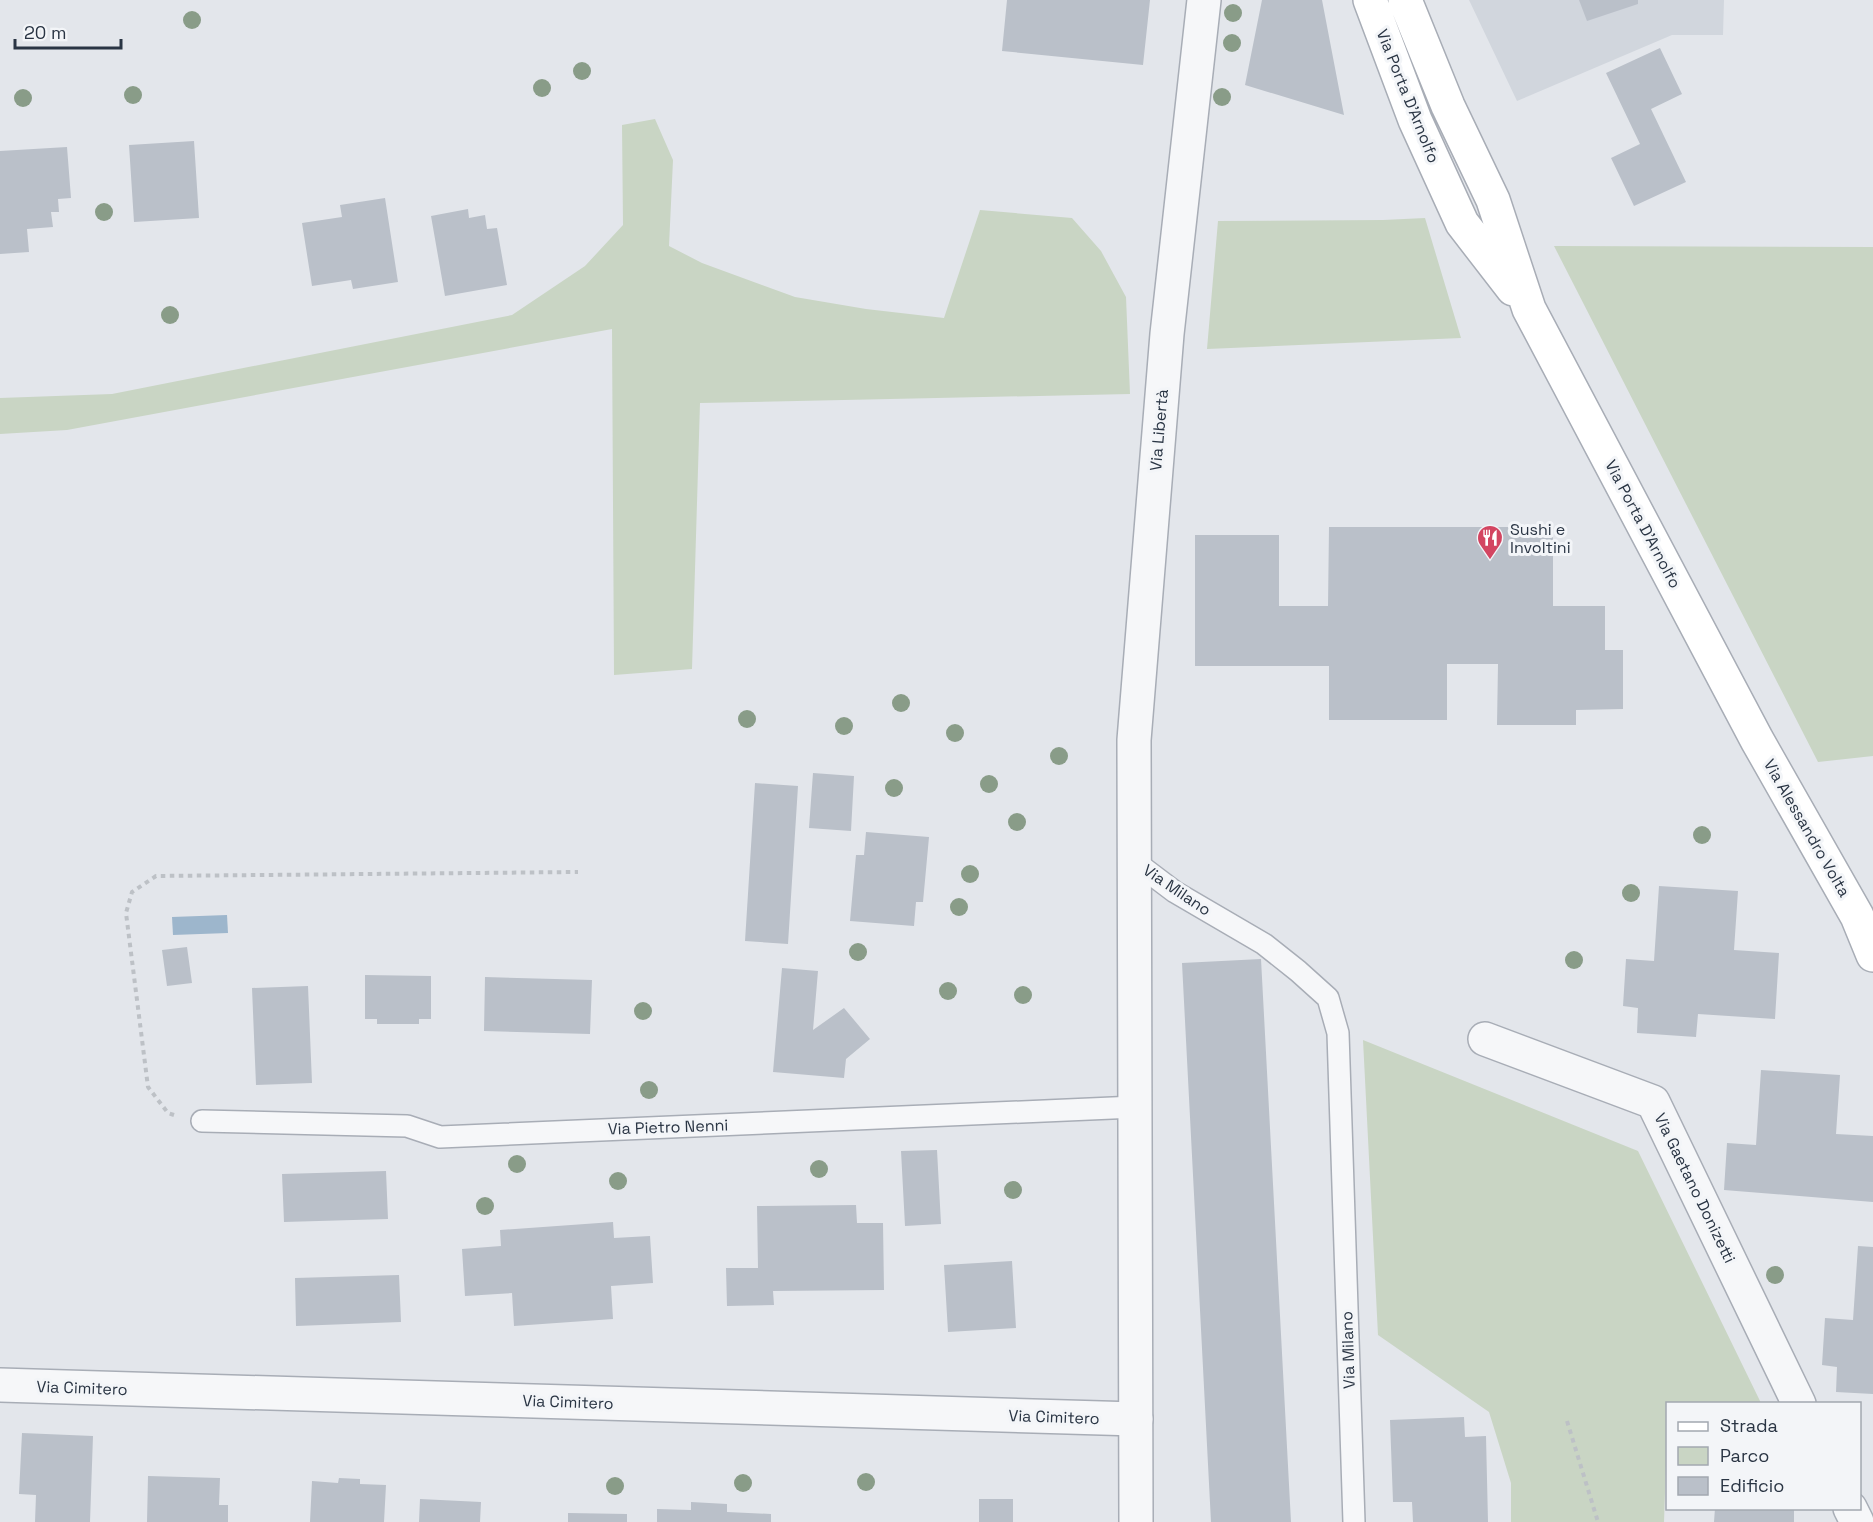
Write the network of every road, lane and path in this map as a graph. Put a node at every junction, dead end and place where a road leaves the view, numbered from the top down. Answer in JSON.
{"nodes":[{"id":1,"x":1204,"y":0,"type":"edge"},
{"id":2,"x":1370,"y":0,"type":"edge"},
{"id":3,"x":1405,"y":0,"type":"edge"},
{"id":4,"x":1529,"y":309,"type":"junction"},
{"id":5,"x":1757,"y":740,"type":"joint"},
{"id":6,"x":1134,"y":861,"type":"junction"},
{"id":7,"x":578,"y":872,"type":"dead end"},
{"id":8,"x":1865,"y":924,"type":"edge"},
{"id":9,"x":1873,"y":955,"type":"edge"},
{"id":10,"x":1485,"y":1039,"type":"dead end"},
{"id":11,"x":1135,"y":1107,"type":"junction"},
{"id":12,"x":202,"y":1120,"type":"joint"},
{"id":13,"x":0,"y":1385,"type":"edge"},
{"id":14,"x":1798,"y":1402,"type":"edge"},
{"id":15,"x":1136,"y":1419,"type":"junction"},
{"id":16,"x":1567,"y":1421,"type":"dead end"},
{"id":17,"x":1136,"y":1522,"type":"edge"},
{"id":18,"x":1354,"y":1522,"type":"edge"},
{"id":19,"x":1598,"y":1522,"type":"edge"}],
"edges":[{"from":1,"to":6,"type":"street","name":"Via Libertà"},
{"from":2,"to":4,"type":"main road","name":"Via Porta D'Arnolfo"},
{"from":3,"to":4,"type":"main road","name":"Via Porta D'Arnolfo"},
{"from":4,"to":5,"type":"main road","name":"Via Porta D'Arnolfo"},
{"from":5,"to":8,"type":"main road","name":"Via Alessandro Volta"},
{"from":6,"to":11,"type":"street","name":"Via Milano"},
{"from":6,"to":18,"type":"lane","name":"Via Milano"},
{"from":7,"to":12,"type":"path"},
{"from":8,"to":9,"type":"main road","name":"Via Alessandro Volta"},
{"from":10,"to":14,"type":"street","name":"Via Gaetano Donizetti"},
{"from":11,"to":12,"type":"lane","name":"Via Pietro Nenni"},
{"from":11,"to":15,"type":"street","name":"Via Milano"},
{"from":13,"to":15,"type":"street","name":"Via Cimitero"},
{"from":15,"to":17,"type":"street","name":"Via Milano"},
{"from":16,"to":19,"type":"path"}]}
